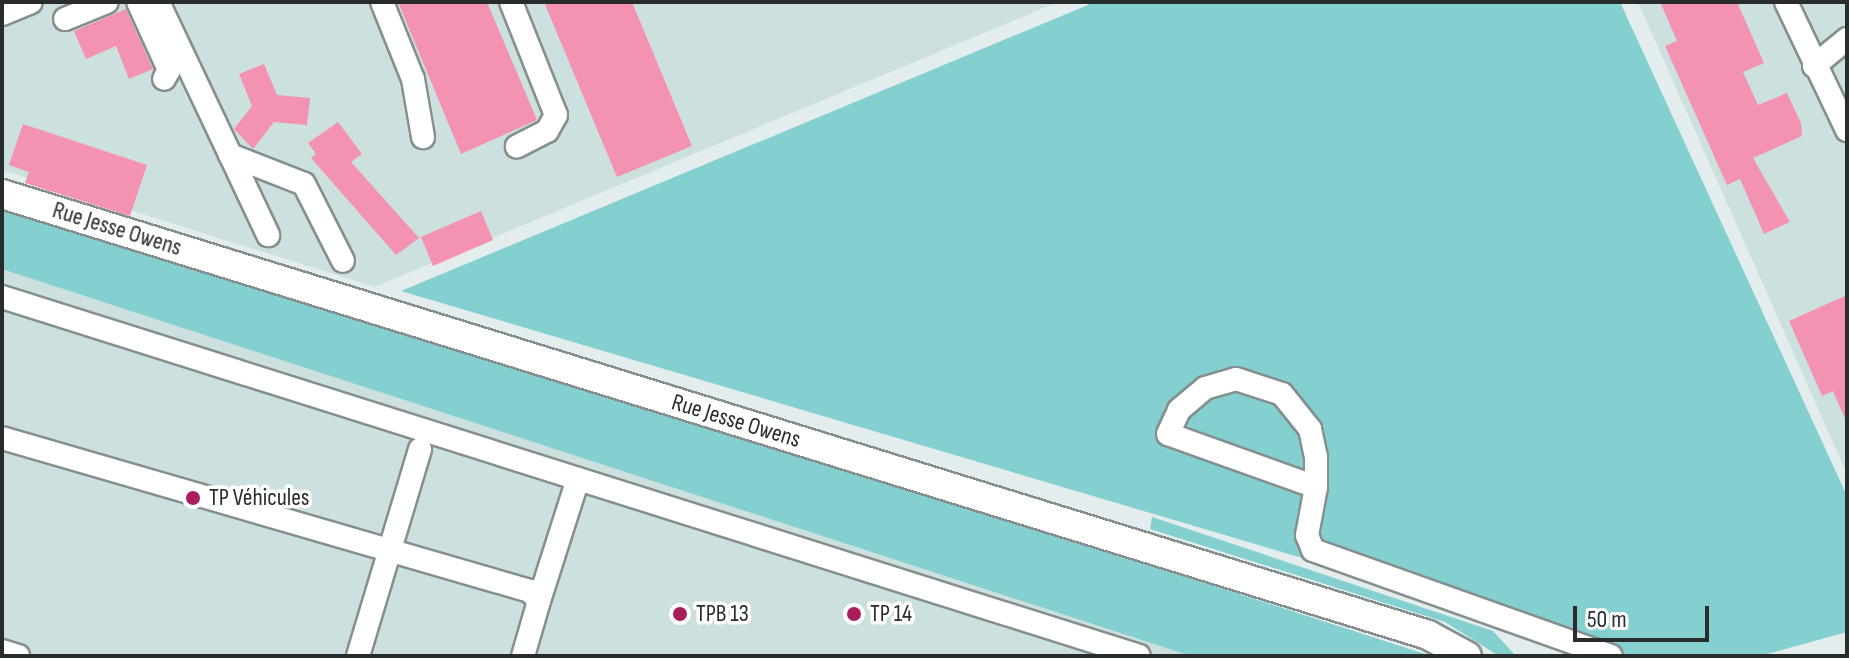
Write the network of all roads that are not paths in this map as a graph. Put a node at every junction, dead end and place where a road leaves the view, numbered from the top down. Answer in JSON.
{"nodes":[{"id":1,"x":31,"y":2,"type":"edge"},
{"id":2,"x":107,"y":2,"type":"edge"},
{"id":3,"x":138,"y":2,"type":"edge"},
{"id":4,"x":158,"y":2,"type":"edge"},
{"id":5,"x":382,"y":2,"type":"edge"},
{"id":6,"x":511,"y":2,"type":"edge"},
{"id":7,"x":1786,"y":2,"type":"edge"},
{"id":8,"x":71,"y":12,"type":"edge"},
{"id":9,"x":2,"y":14,"type":"edge"},
{"id":10,"x":1847,"y":39,"type":"edge"},
{"id":11,"x":1814,"y":66,"type":"junction"},
{"id":12,"x":164,"y":79,"type":"dead end"},
{"id":13,"x":1847,"y":130,"type":"edge"},
{"id":14,"x":423,"y":137,"type":"dead end"},
{"id":15,"x":517,"y":146,"type":"dead end"},
{"id":16,"x":230,"y":155,"type":"junction"},
{"id":17,"x":2,"y":194,"type":"edge"},
{"id":18,"x":268,"y":235,"type":"dead end"},
{"id":19,"x":343,"y":261,"type":"dead end"},
{"id":20,"x":2,"y":297,"type":"edge"},
{"id":21,"x":2,"y":438,"type":"edge"},
{"id":22,"x":420,"y":449,"type":"dead end"},
{"id":23,"x":578,"y":479,"type":"junction"},
{"id":24,"x":1316,"y":487,"type":"junction"},
{"id":25,"x":389,"y":550,"type":"junction"},
{"id":26,"x":539,"y":601,"type":"junction"},
{"id":27,"x":2,"y":651,"type":"edge"},
{"id":28,"x":18,"y":656,"type":"edge"},
{"id":29,"x":358,"y":656,"type":"edge"},
{"id":30,"x":523,"y":656,"type":"edge"},
{"id":31,"x":1139,"y":656,"type":"edge"},
{"id":32,"x":1467,"y":656,"type":"edge"},
{"id":33,"x":1611,"y":656,"type":"edge"}],
"edges":[{"from":1,"to":9,"type":"lane"},
{"from":2,"to":8,"type":"lane"},
{"from":3,"to":12,"type":"lane"},
{"from":4,"to":16,"type":"lane"},
{"from":5,"to":14,"type":"lane"},
{"from":6,"to":15,"type":"lane"},
{"from":7,"to":11,"type":"lane"},
{"from":10,"to":11,"type":"lane"},
{"from":11,"to":13,"type":"lane"},
{"from":16,"to":18,"type":"lane"},
{"from":16,"to":19,"type":"lane"},
{"from":17,"to":32,"type":"main road","name":"Rue Jesse Owens"},
{"from":20,"to":23,"type":"lane"},
{"from":21,"to":25,"type":"lane"},
{"from":22,"to":25,"type":"lane"},
{"from":23,"to":26,"type":"lane"},
{"from":23,"to":31,"type":"lane"},
{"from":24,"to":24,"type":"lane"},
{"from":24,"to":33,"type":"lane"},
{"from":25,"to":26,"type":"lane"},
{"from":25,"to":29,"type":"lane"},
{"from":26,"to":30,"type":"lane"},
{"from":27,"to":28,"type":"lane"}]}
